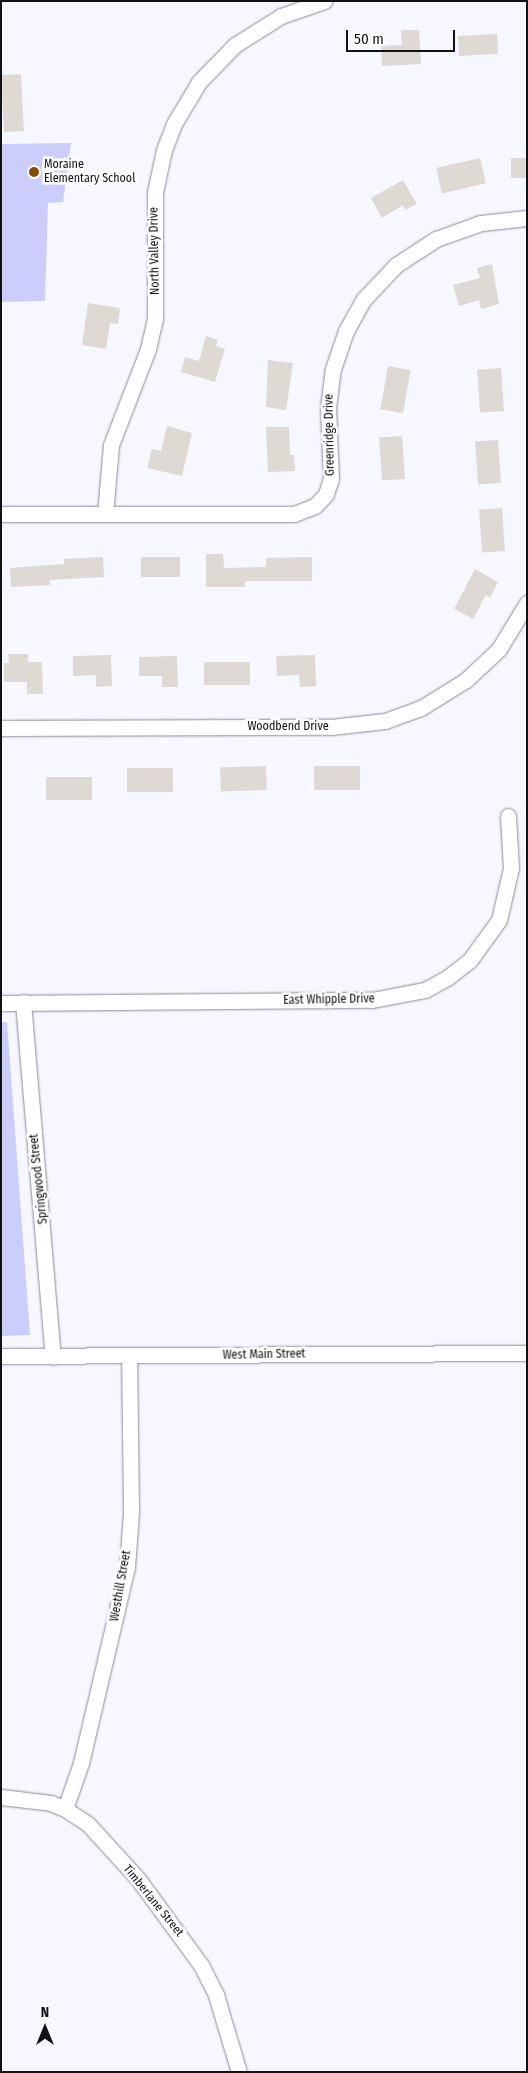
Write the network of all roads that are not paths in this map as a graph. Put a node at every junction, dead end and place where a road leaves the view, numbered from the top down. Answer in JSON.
{"nodes":[{"id":1,"x":324,"y":1,"type":"edge"},
{"id":2,"x":527,"y":218,"type":"edge"},
{"id":3,"x":1,"y":514,"type":"edge"},
{"id":4,"x":105,"y":514,"type":"junction"},
{"id":5,"x":527,"y":603,"type":"edge"},
{"id":6,"x":1,"y":728,"type":"edge"},
{"id":7,"x":508,"y":816,"type":"dead end"},
{"id":8,"x":1,"y":1002,"type":"edge"},
{"id":9,"x":23,"y":1002,"type":"junction"},
{"id":10,"x":527,"y":1353,"type":"edge"},
{"id":11,"x":1,"y":1356,"type":"edge"},
{"id":12,"x":53,"y":1357,"type":"junction"},
{"id":13,"x":129,"y":1357,"type":"junction"},
{"id":14,"x":1,"y":1797,"type":"edge"},
{"id":15,"x":65,"y":1809,"type":"junction"},
{"id":16,"x":239,"y":2072,"type":"edge"}],
"edges":[{"from":1,"to":4,"type":"street","name":"North Valley Drive"},
{"from":2,"to":4,"type":"street","name":"Greenridge Drive"},
{"from":3,"to":4,"type":"street","name":"Greenridge Drive"},
{"from":5,"to":6,"type":"street","name":"Woodbend Drive"},
{"from":7,"to":9,"type":"street","name":"East Whipple Drive"},
{"from":8,"to":9,"type":"street","name":"East Whipple Drive"},
{"from":9,"to":12,"type":"street","name":"Springwood Street"},
{"from":10,"to":13,"type":"street","name":"West Main Street"},
{"from":11,"to":12,"type":"street","name":"West Main Street"},
{"from":12,"to":13,"type":"street","name":"West Main Street"},
{"from":13,"to":15,"type":"street","name":"Westhill Street"},
{"from":14,"to":15,"type":"street","name":"Timberlane Street"},
{"from":15,"to":16,"type":"street","name":"Timberlane Street"}]}
